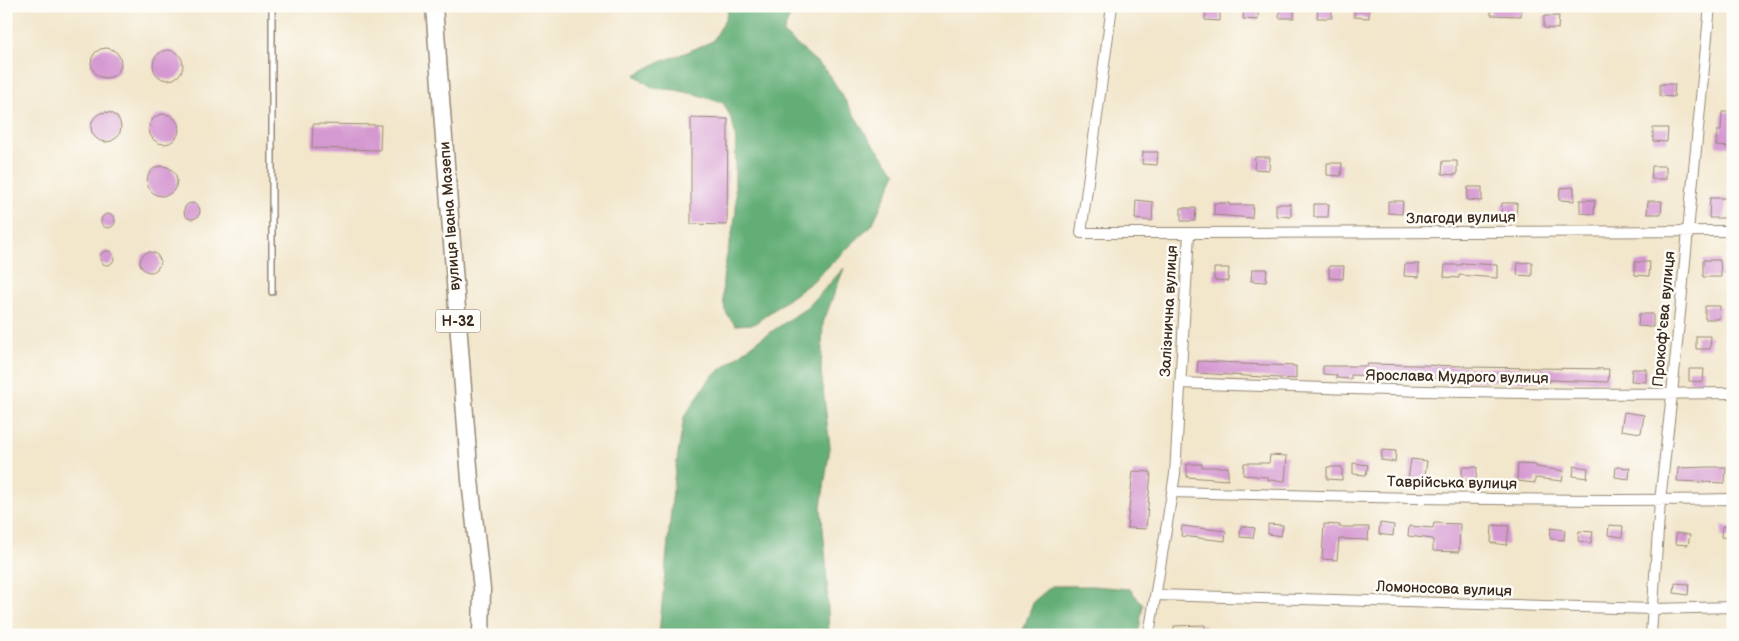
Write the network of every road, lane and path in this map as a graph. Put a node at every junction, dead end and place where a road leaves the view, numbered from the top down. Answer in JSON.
{"nodes":[{"id":1,"x":272,"y":6,"type":"edge"},
{"id":2,"x":434,"y":6,"type":"edge"},
{"id":3,"x":1112,"y":6,"type":"edge"},
{"id":4,"x":1710,"y":6,"type":"edge"},
{"id":5,"x":1733,"y":231,"type":"edge"},
{"id":6,"x":1688,"y":232,"type":"junction"},
{"id":7,"x":1189,"y":233,"type":"junction"},
{"id":8,"x":272,"y":292,"type":"dead end"},
{"id":9,"x":1180,"y":383,"type":"junction"},
{"id":10,"x":1733,"y":393,"type":"edge"},
{"id":11,"x":1672,"y":394,"type":"junction"},
{"id":12,"x":1172,"y":492,"type":"junction"},
{"id":13,"x":1733,"y":498,"type":"edge"},
{"id":14,"x":1660,"y":500,"type":"junction"},
{"id":15,"x":1155,"y":595,"type":"junction"},
{"id":16,"x":1733,"y":607,"type":"edge"},
{"id":17,"x":1654,"y":609,"type":"junction"},
{"id":18,"x":482,"y":635,"type":"edge"},
{"id":19,"x":1149,"y":635,"type":"edge"},
{"id":20,"x":1651,"y":635,"type":"edge"}],
"edges":[{"from":1,"to":8,"type":"lane"},
{"from":2,"to":18,"type":"main road","name":"вулиця Івана Мазепи","number":"Н-32"},
{"from":3,"to":7,"type":"street","name":"Залізнична вулиця"},
{"from":4,"to":6,"type":"street","name":"Прокоф'єва вулиця"},
{"from":5,"to":6,"type":"street","name":"Злагоди вулиця"},
{"from":6,"to":7,"type":"street","name":"Злагоди вулиця"},
{"from":6,"to":11,"type":"street","name":"Прокоф'єва вулиця"},
{"from":7,"to":9,"type":"street","name":"Залізнична вулиця"},
{"from":9,"to":11,"type":"street","name":"Ярослава Мудрого вулиця"},
{"from":9,"to":12,"type":"street","name":"Залізнична вулиця"},
{"from":10,"to":11,"type":"street","name":"Ярослава Мудрого вулиця"},
{"from":11,"to":14,"type":"street","name":"Прокоф'єва вулиця"},
{"from":12,"to":14,"type":"street","name":"Таврійська вулиця"},
{"from":12,"to":15,"type":"street","name":"Залізнична вулиця"},
{"from":13,"to":14,"type":"street","name":"Таврійська вулиця"},
{"from":14,"to":17,"type":"street","name":"Прокоф'єва вулиця"},
{"from":15,"to":17,"type":"street","name":"Ломоносова вулиця"},
{"from":15,"to":19,"type":"street","name":"Залізнична вулиця"},
{"from":16,"to":17,"type":"street","name":"Ломоносова вулиця"},
{"from":17,"to":20,"type":"street","name":"Прокоф'єва вулиця"}]}
